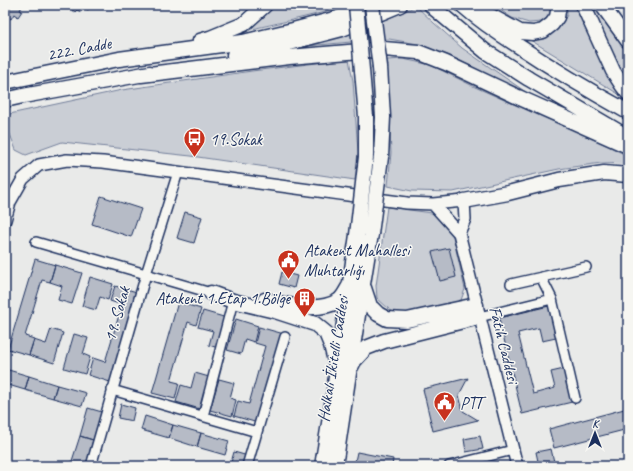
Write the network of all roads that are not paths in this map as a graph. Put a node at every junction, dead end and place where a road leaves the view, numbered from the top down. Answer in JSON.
{"nodes":[{"id":1,"x":265,"y":5,"type":"edge"},
{"id":2,"x":356,"y":5,"type":"edge"},
{"id":3,"x":368,"y":5,"type":"edge"},
{"id":4,"x":372,"y":5,"type":"edge"},
{"id":5,"x":430,"y":5,"type":"edge"},
{"id":6,"x":462,"y":5,"type":"edge"},
{"id":7,"x":470,"y":5,"type":"edge"},
{"id":8,"x":559,"y":5,"type":"edge"},
{"id":9,"x":583,"y":5,"type":"edge"},
{"id":10,"x":399,"y":6,"type":"edge"},
{"id":11,"x":605,"y":7,"type":"edge"},
{"id":12,"x":628,"y":41,"type":"edge"},
{"id":13,"x":160,"y":53,"type":"junction"},
{"id":14,"x":142,"y":75,"type":"junction"},
{"id":15,"x":5,"y":82,"type":"edge"},
{"id":16,"x":628,"y":93,"type":"edge"},
{"id":17,"x":5,"y":100,"type":"edge"},
{"id":18,"x":628,"y":112,"type":"edge"},
{"id":19,"x":628,"y":137,"type":"edge"},
{"id":20,"x":628,"y":146,"type":"edge"},
{"id":21,"x":178,"y":172,"type":"junction"},
{"id":22,"x":628,"y":175,"type":"edge"},
{"id":23,"x":464,"y":201,"type":"junction"},
{"id":24,"x":433,"y":204,"type":"junction"},
{"id":25,"x":5,"y":220,"type":"edge"},
{"id":26,"x":459,"y":233,"type":"junction"},
{"id":27,"x":36,"y":242,"type":"dead end"},
{"id":28,"x":586,"y":267,"type":"dead end"},
{"id":29,"x":146,"y":274,"type":"junction"},
{"id":30,"x":541,"y":277,"type":"junction"},
{"id":31,"x":512,"y":284,"type":"dead end"},
{"id":32,"x":357,"y":285,"type":"junction"},
{"id":33,"x":211,"y":293,"type":"junction"},
{"id":34,"x":552,"y":299,"type":"junction"},
{"id":35,"x":233,"y":301,"type":"junction"},
{"id":36,"x":478,"y":311,"type":"junction"},
{"id":37,"x":285,"y":337,"type":"dead end"},
{"id":38,"x":343,"y":372,"type":"junction"},
{"id":39,"x":112,"y":390,"type":"junction"},
{"id":40,"x":575,"y":398,"type":"dead end"},
{"id":41,"x":203,"y":416,"type":"junction"},
{"id":42,"x":257,"y":432,"type":"junction"},
{"id":43,"x":513,"y":450,"type":"junction"},
{"id":44,"x":90,"y":466,"type":"edge"},
{"id":45,"x":247,"y":466,"type":"edge"},
{"id":46,"x":322,"y":466,"type":"edge"},
{"id":47,"x":335,"y":466,"type":"edge"},
{"id":48,"x":449,"y":466,"type":"edge"},
{"id":49,"x":517,"y":466,"type":"edge"}],
"edges":[{"from":1,"to":13,"type":"main road"},
{"from":2,"to":32,"type":"main road","name":"Halkalı İkitelli Caddesi","bridge":true},
{"from":3,"to":13,"type":"main road"},
{"from":4,"to":32,"type":"main road","name":"Halkalı İkitelli Caddesi","bridge":true},
{"from":5,"to":19,"type":"main road"},
{"from":6,"to":18,"type":"main road"},
{"from":7,"to":8,"type":"main road"},
{"from":9,"to":16,"type":"main road"},
{"from":10,"to":14,"type":"main road"},
{"from":11,"to":12,"type":"main road"},
{"from":13,"to":15,"type":"main road","name":"222. Cadde"},
{"from":14,"to":17,"type":"main road"},
{"from":14,"to":20,"type":"main road"},
{"from":21,"to":24,"type":"street"},
{"from":21,"to":25,"type":"street"},
{"from":21,"to":29,"type":"street","name":"19. Sokak"},
{"from":22,"to":23,"type":"main road"},
{"from":23,"to":24,"type":"street"},
{"from":23,"to":26,"type":"street"},
{"from":24,"to":26,"type":"street"},
{"from":26,"to":36,"type":"street","name":"Fatih Caddesi"},
{"from":27,"to":29,"type":"street"},
{"from":28,"to":30,"type":"street"},
{"from":29,"to":33,"type":"street"},
{"from":29,"to":39,"type":"street","name":"19. Sokak"},
{"from":30,"to":31,"type":"street"},
{"from":30,"to":34,"type":"street"},
{"from":32,"to":33,"type":"main road"},
{"from":32,"to":36,"type":"main road"},
{"from":32,"to":38,"type":"main road","name":"Halkalı İkitelli Caddesi"},
{"from":33,"to":35,"type":"main road"},
{"from":34,"to":36,"type":"street"},
{"from":34,"to":40,"type":"street"},
{"from":35,"to":38,"type":"main road"},
{"from":35,"to":41,"type":"street"},
{"from":36,"to":38,"type":"main road"},
{"from":36,"to":43,"type":"street","name":"Fatih Caddesi"},
{"from":37,"to":42,"type":"street"},
{"from":38,"to":46,"type":"main road","name":"Halkalı İkitelli Caddesi"},
{"from":38,"to":47,"type":"main road","name":"Halkalı İkitelli Caddesi"},
{"from":39,"to":41,"type":"street"},
{"from":39,"to":44,"type":"street","name":"19. Sokak"},
{"from":41,"to":42,"type":"street"},
{"from":42,"to":45,"type":"street"},
{"from":43,"to":48,"type":"street"},
{"from":43,"to":49,"type":"street","name":"Fatih Caddesi"}]}
